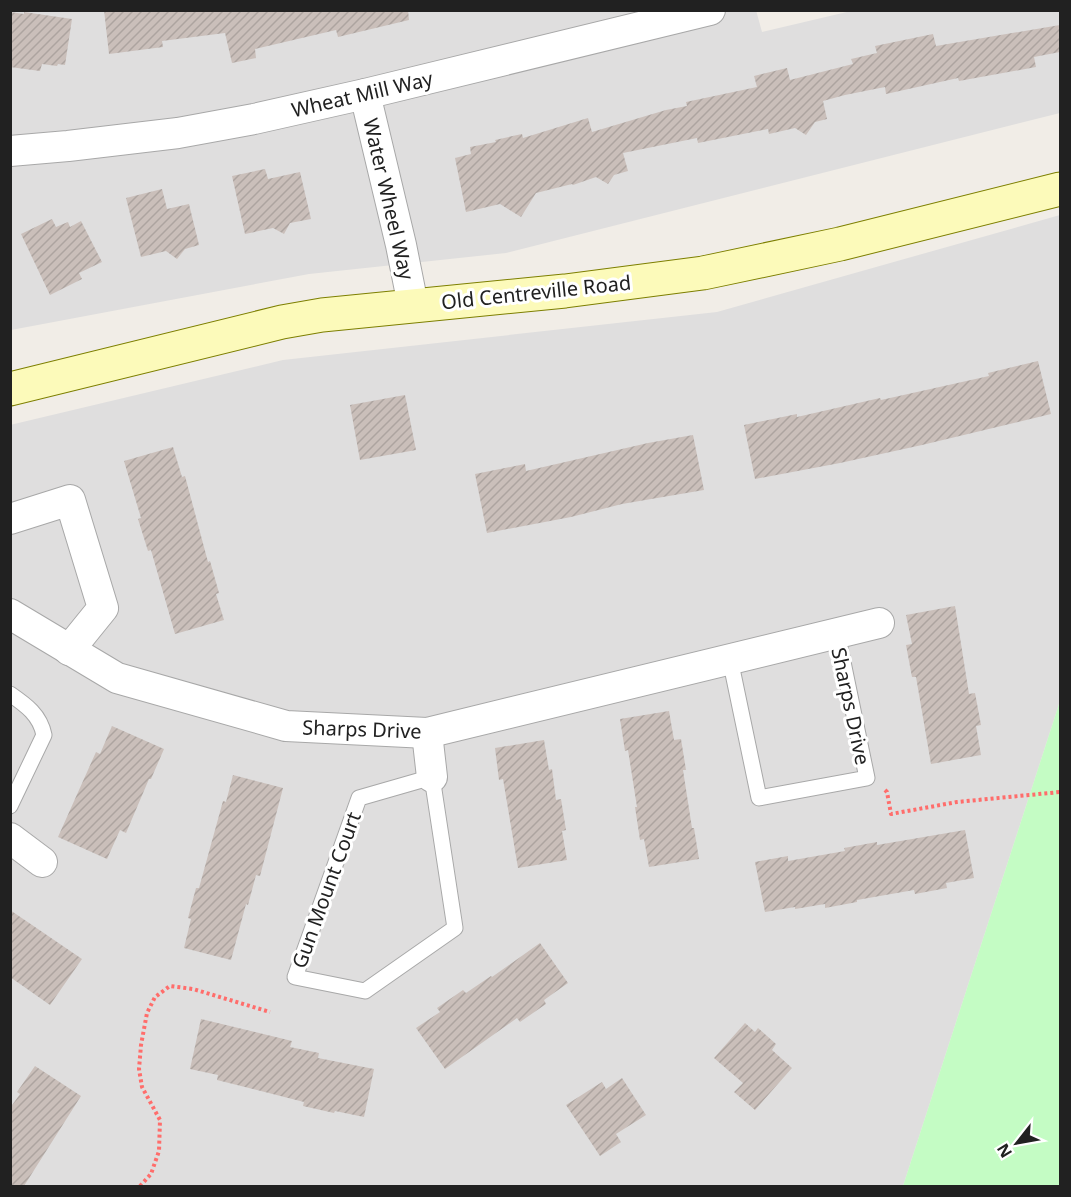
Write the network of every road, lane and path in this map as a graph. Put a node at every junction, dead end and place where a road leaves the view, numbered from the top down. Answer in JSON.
{"nodes":[{"id":1,"x":710,"y":10,"type":"edge"},
{"id":2,"x":365,"y":94,"type":"junction"},
{"id":3,"x":10,"y":151,"type":"edge"},
{"id":4,"x":1060,"y":189,"type":"edge"},
{"id":5,"x":413,"y":305,"type":"junction"},
{"id":6,"x":10,"y":389,"type":"edge"},
{"id":7,"x":10,"y":519,"type":"edge"},
{"id":8,"x":11,"y":616,"type":"edge"},
{"id":9,"x":879,"y":623,"type":"dead end"},
{"id":10,"x":837,"y":633,"type":"junction"},
{"id":11,"x":69,"y":650,"type":"junction"},
{"id":12,"x":730,"y":659,"type":"junction"},
{"id":13,"x":10,"y":694,"type":"edge"},
{"id":14,"x":427,"y":733,"type":"junction"},
{"id":15,"x":432,"y":777,"type":"junction"},
{"id":16,"x":867,"y":778,"type":"junction"},
{"id":17,"x":1060,"y":792,"type":"edge"},
{"id":18,"x":10,"y":806,"type":"edge"},
{"id":19,"x":10,"y":838,"type":"edge"},
{"id":20,"x":42,"y":861,"type":"dead end"},
{"id":21,"x":270,"y":1012,"type":"dead end"},
{"id":22,"x":140,"y":1186,"type":"edge"}],
"edges":[{"from":1,"to":2,"type":"street","name":"Wheat Mill Way"},
{"from":2,"to":3,"type":"street","name":"Wheat Mill Way"},
{"from":2,"to":5,"type":"street","name":"Water Wheel Way"},
{"from":4,"to":5,"type":"street","name":"Old Centreville Road"},
{"from":5,"to":6,"type":"street","name":"Old Centreville Road"},
{"from":7,"to":11,"type":"street"},
{"from":8,"to":11,"type":"street","name":"Sharps Drive"},
{"from":9,"to":10,"type":"street","name":"Sharps Drive"},
{"from":10,"to":12,"type":"street","name":"Sharps Drive"},
{"from":10,"to":16,"type":"lane","name":"Sharps Drive"},
{"from":11,"to":14,"type":"street","name":"Sharps Drive"},
{"from":12,"to":14,"type":"street","name":"Sharps Drive"},
{"from":12,"to":16,"type":"lane","name":"Sharps Drive"},
{"from":13,"to":18,"type":"lane"},
{"from":14,"to":15,"type":"street","name":"Gun Mount Court"},
{"from":15,"to":15,"type":"lane","name":"Gun Mount Court"},
{"from":16,"to":17,"type":"path"},
{"from":19,"to":20,"type":"street"},
{"from":21,"to":22,"type":"path"}]}
